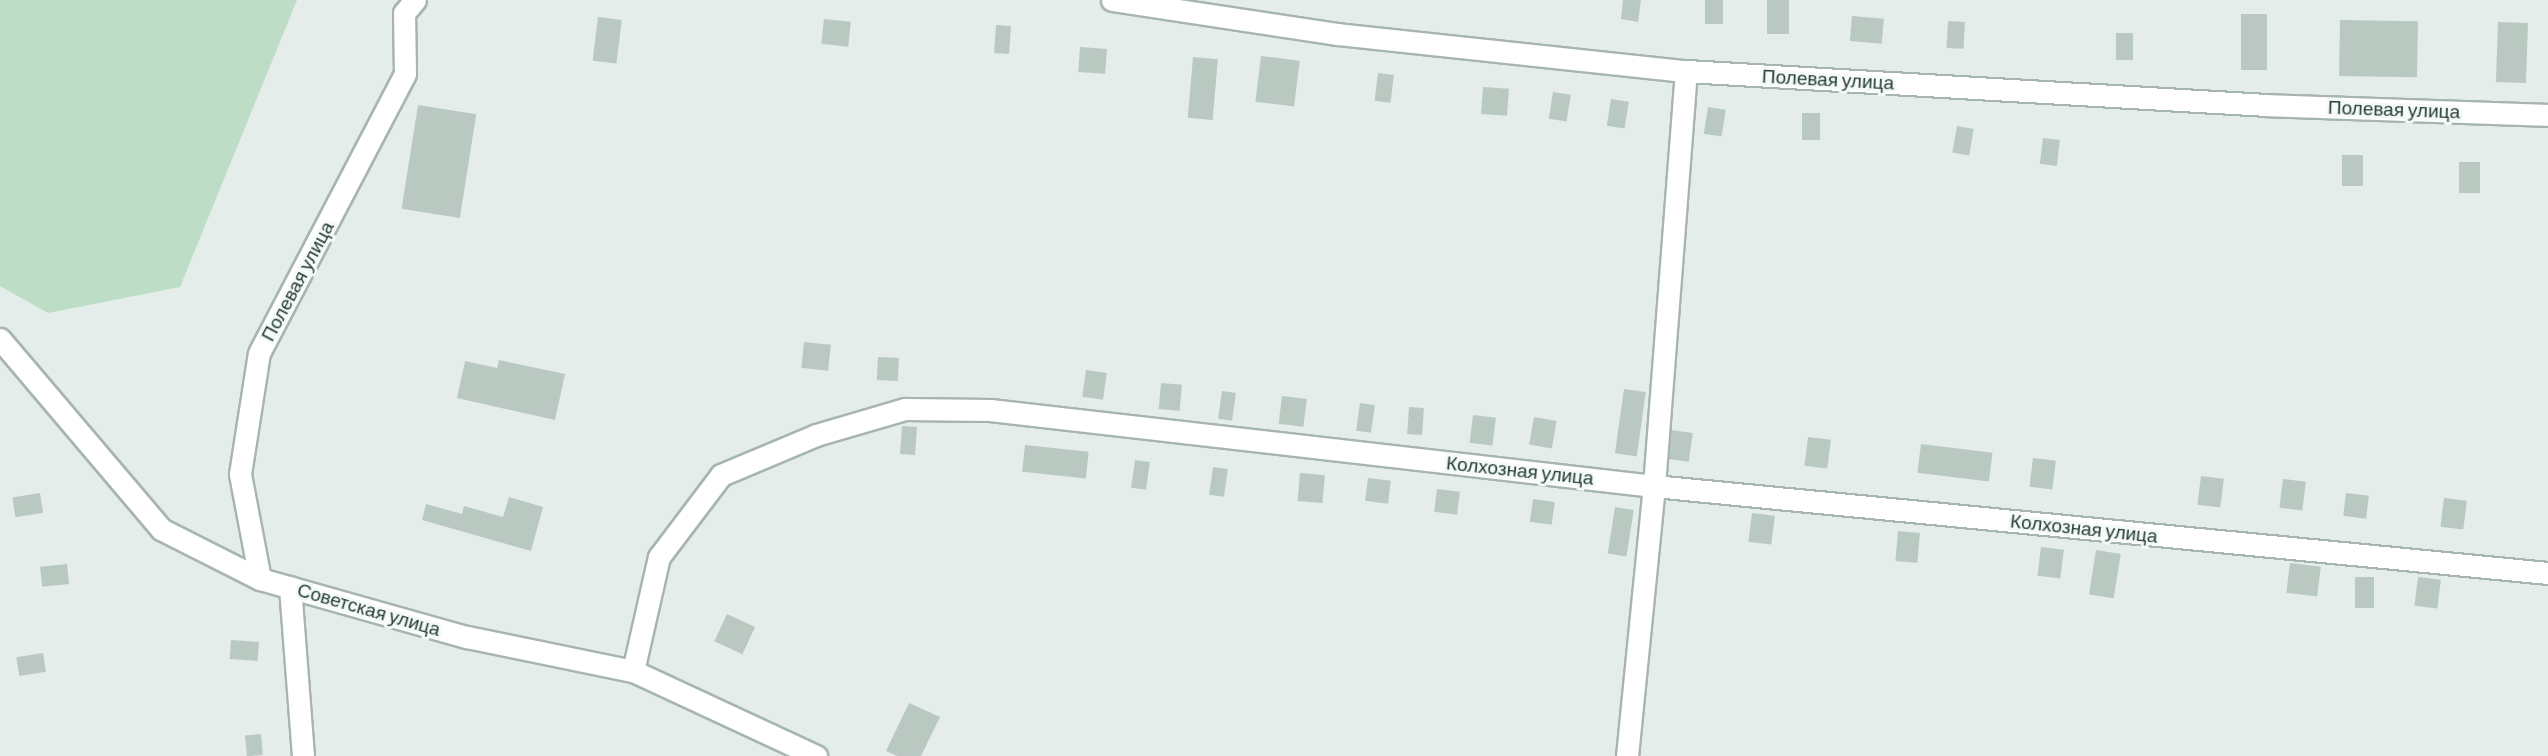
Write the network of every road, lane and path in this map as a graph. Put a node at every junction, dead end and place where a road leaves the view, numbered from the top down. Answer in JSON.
{"nodes":[{"id":1,"x":415,"y":0,"type":"edge"},
{"id":2,"x":1112,"y":0,"type":"edge"},
{"id":3,"x":1197,"y":6,"type":"edge"},
{"id":4,"x":1686,"y":71,"type":"junction"},
{"id":5,"x":2548,"y":114,"type":"edge"},
{"id":6,"x":0,"y":339,"type":"edge"},
{"id":7,"x":1654,"y":485,"type":"junction"},
{"id":8,"x":2548,"y":573,"type":"edge"},
{"id":9,"x":260,"y":579,"type":"junction"},
{"id":10,"x":290,"y":587,"type":"junction"},
{"id":11,"x":633,"y":671,"type":"junction"},
{"id":12,"x":303,"y":756,"type":"edge"},
{"id":13,"x":816,"y":756,"type":"edge"},
{"id":14,"x":1627,"y":756,"type":"edge"}],
"edges":[{"from":1,"to":9,"type":"street","name":"Полевая улица"},
{"from":2,"to":3,"type":"street","name":"Полевая улица"},
{"from":3,"to":4,"type":"street","name":"Полевая улица"},
{"from":4,"to":5,"type":"street","name":"Полевая улица"},
{"from":4,"to":7,"type":"street"},
{"from":6,"to":9,"type":"street","name":"Советская улица"},
{"from":7,"to":8,"type":"street","name":"Колхозная улица"},
{"from":7,"to":11,"type":"street","name":"Колхозная улица"},
{"from":7,"to":14,"type":"street"},
{"from":9,"to":10,"type":"street","name":"Советская улица"},
{"from":10,"to":11,"type":"street","name":"Советская улица"},
{"from":10,"to":12,"type":"street"},
{"from":11,"to":13,"type":"street","name":"Советская улица"}]}
